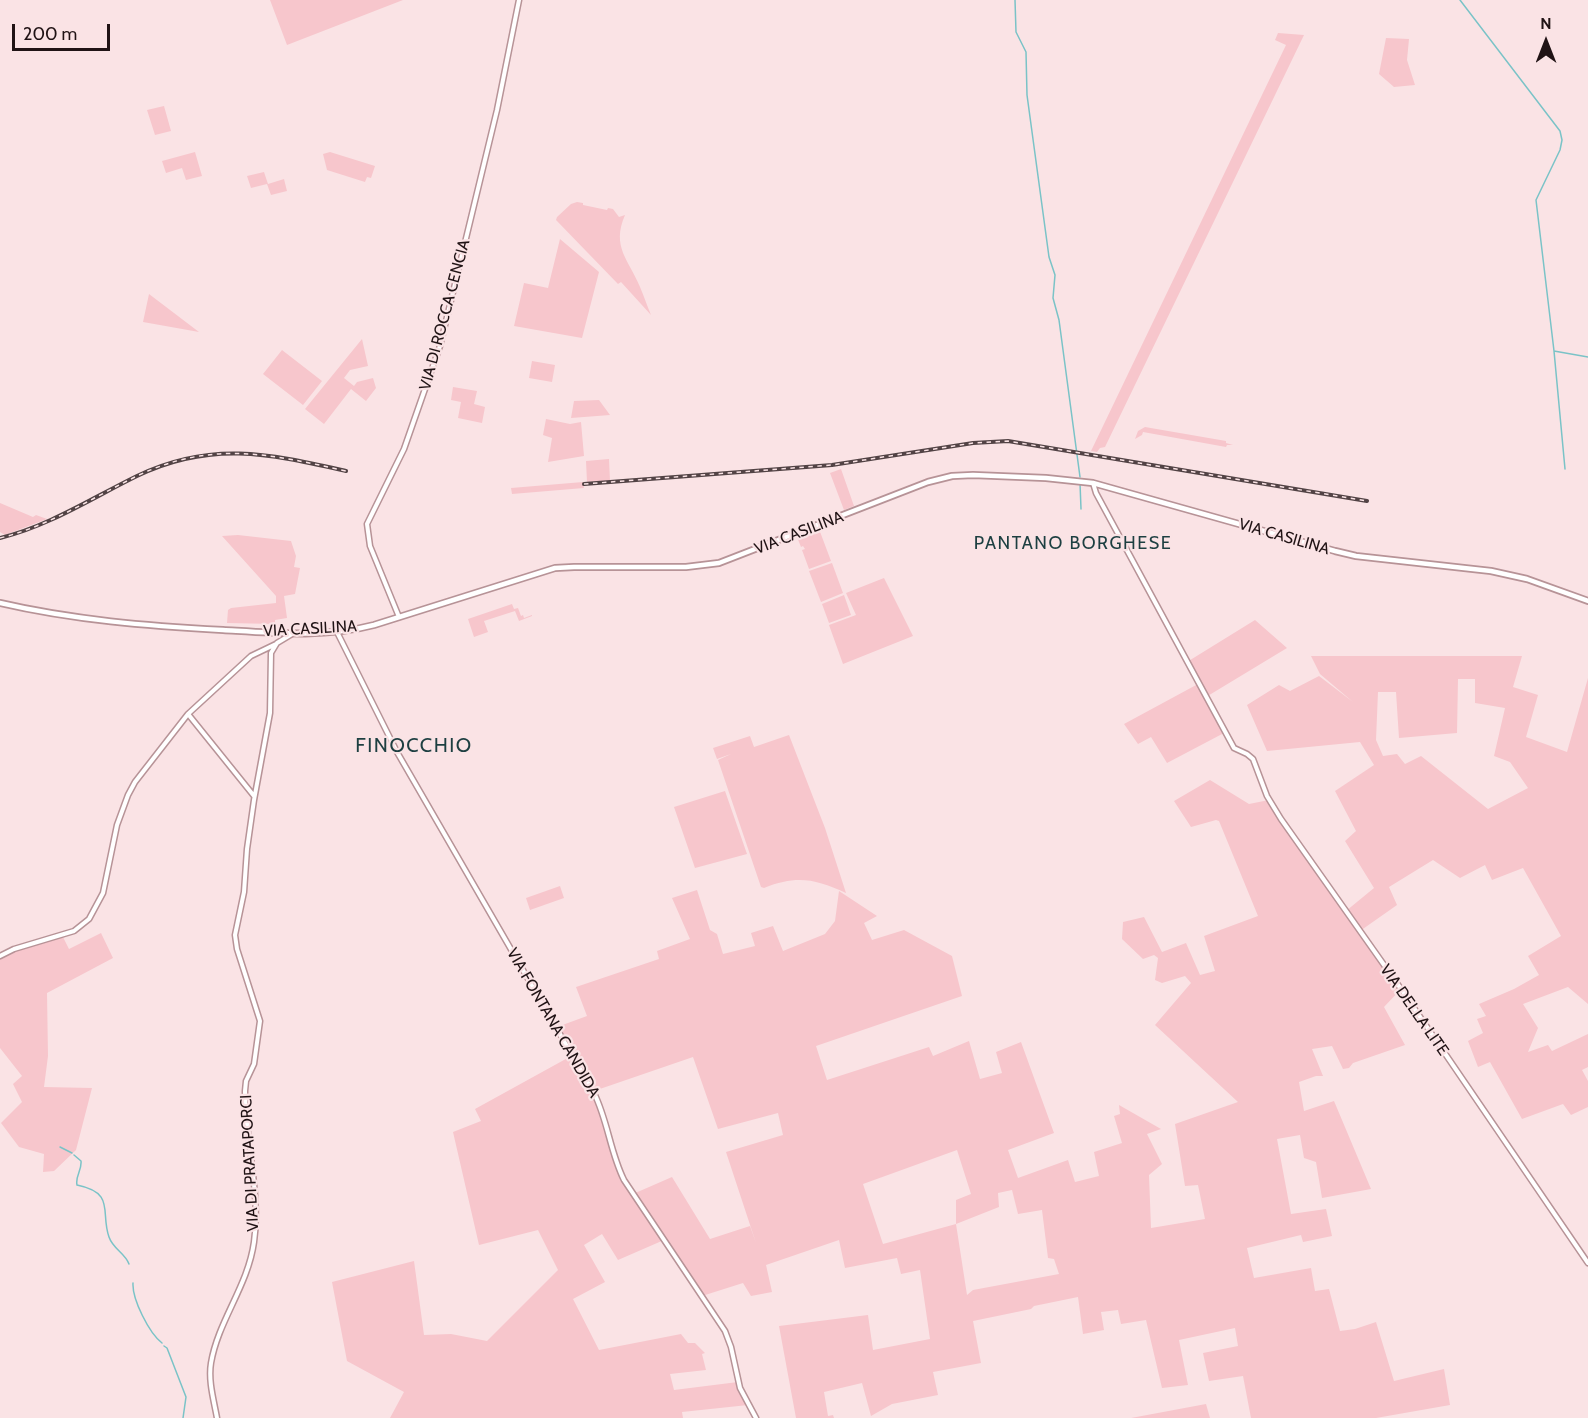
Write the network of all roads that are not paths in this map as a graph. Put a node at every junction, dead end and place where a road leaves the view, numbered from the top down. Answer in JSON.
{"nodes":[{"id":1,"x":519,"y":0,"type":"edge"},
{"id":2,"x":1093,"y":483,"type":"junction"},
{"id":3,"x":1588,"y":601,"type":"edge"},
{"id":4,"x":0,"y":603,"type":"edge"},
{"id":5,"x":399,"y":617,"type":"junction"},
{"id":6,"x":336,"y":631,"type":"junction"},
{"id":7,"x":294,"y":633,"type":"junction"},
{"id":8,"x":277,"y":643,"type":"junction"},
{"id":9,"x":188,"y":714,"type":"junction"},
{"id":10,"x":254,"y":796,"type":"junction"},
{"id":11,"x":0,"y":956,"type":"edge"},
{"id":12,"x":1588,"y":1263,"type":"edge"},
{"id":13,"x":217,"y":1418,"type":"edge"},
{"id":14,"x":756,"y":1418,"type":"edge"}],
"edges":[{"from":1,"to":5,"type":"street","name":"VIA DI ROCCA CENCIA"},
{"from":2,"to":3,"type":"main road","name":"VIA CASILINA"},
{"from":2,"to":5,"type":"main road","name":"VIA CASILINA"},
{"from":2,"to":12,"type":"street","name":"VIA DELLA LITE"},
{"from":4,"to":7,"type":"main road","name":"VIA CASILINA"},
{"from":5,"to":6,"type":"main road","name":"VIA CASILINA"},
{"from":6,"to":7,"type":"main road","name":"VIA CASILINA"},
{"from":6,"to":14,"type":"street","name":"VIA FONTANA CANDIDA"},
{"from":7,"to":8,"type":"street"},
{"from":8,"to":9,"type":"street"},
{"from":8,"to":10,"type":"street","name":"VIA DI PRATAPORCI"},
{"from":9,"to":10,"type":"street"},
{"from":9,"to":11,"type":"street"},
{"from":10,"to":13,"type":"street","name":"VIA DI PRATAPORCI"}]}
